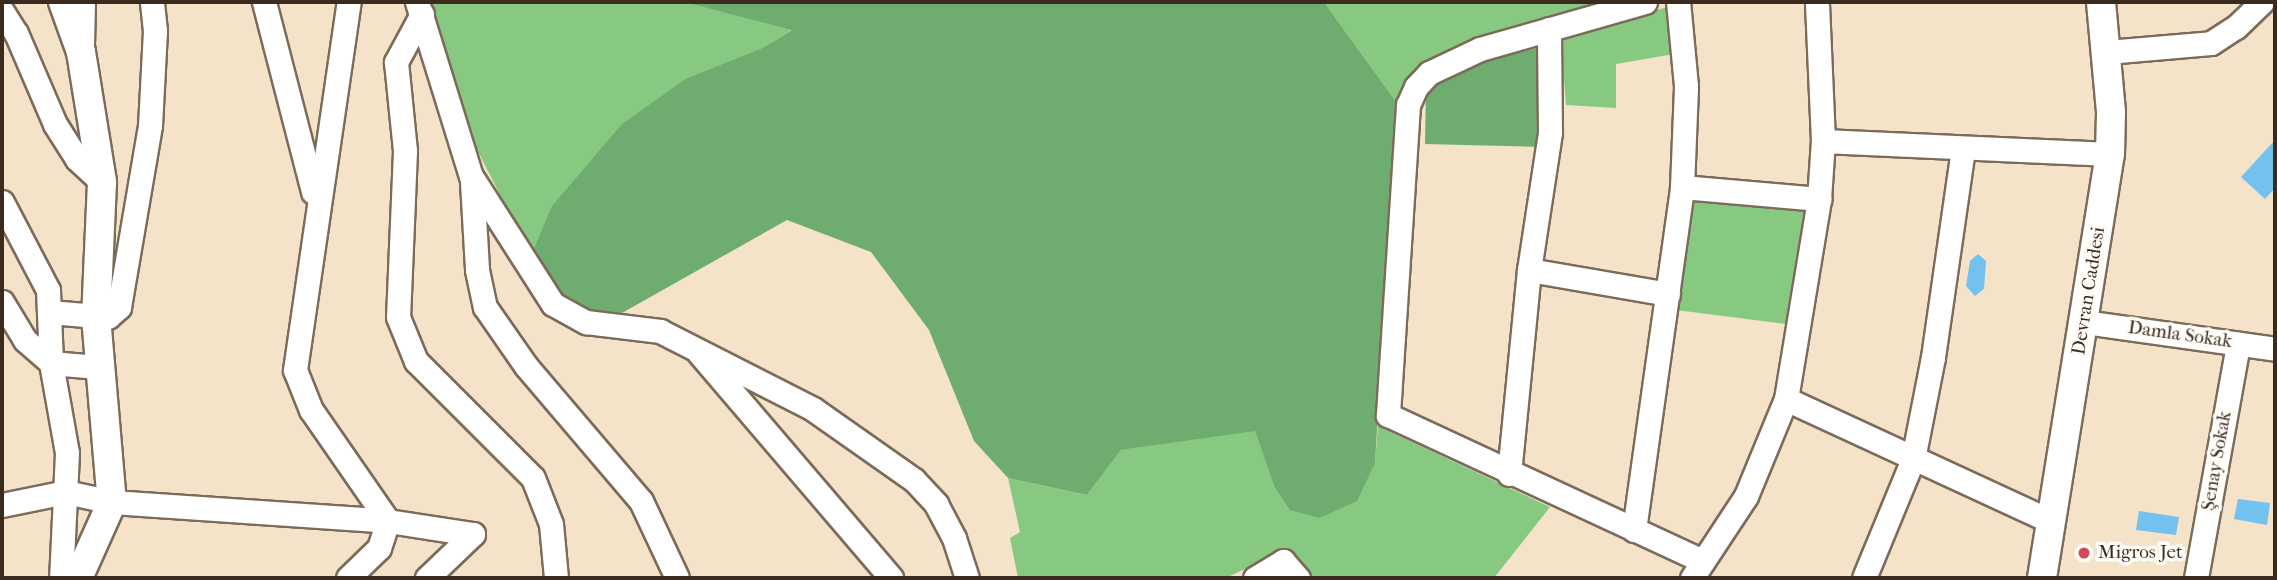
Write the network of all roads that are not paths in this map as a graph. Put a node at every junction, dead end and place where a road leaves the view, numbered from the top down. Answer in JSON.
{"nodes":[{"id":1,"x":63,"y":2,"type":"edge"},
{"id":2,"x":83,"y":2,"type":"edge"},
{"id":3,"x":152,"y":2,"type":"edge"},
{"id":4,"x":264,"y":2,"type":"edge"},
{"id":5,"x":349,"y":2,"type":"edge"},
{"id":6,"x":1645,"y":2,"type":"edge"},
{"id":7,"x":1678,"y":2,"type":"edge"},
{"id":8,"x":1817,"y":2,"type":"edge"},
{"id":9,"x":2101,"y":2,"type":"edge"},
{"id":10,"x":2262,"y":2,"type":"edge"},
{"id":11,"x":420,"y":8,"type":"edge"},
{"id":12,"x":2,"y":11,"type":"edge"},
{"id":13,"x":1549,"y":29,"type":"junction"},
{"id":14,"x":81,"y":52,"type":"junction"},
{"id":15,"x":2107,"y":52,"type":"junction"},
{"id":16,"x":1824,"y":141,"type":"junction"},
{"id":17,"x":1963,"y":148,"type":"junction"},
{"id":18,"x":2110,"y":154,"type":"junction"},
{"id":19,"x":471,"y":176,"type":"junction"},
{"id":20,"x":102,"y":182,"type":"junction"},
{"id":21,"x":1682,"y":187,"type":"junction"},
{"id":22,"x":1819,"y":199,"type":"junction"},
{"id":23,"x":2,"y":202,"type":"edge"},
{"id":24,"x":316,"y":202,"type":"junction"},
{"id":25,"x":1529,"y":270,"type":"junction"},
{"id":26,"x":1668,"y":294,"type":"junction"},
{"id":27,"x":2,"y":303,"type":"edge"},
{"id":28,"x":50,"y":312,"type":"junction"},
{"id":29,"x":96,"y":317,"type":"junction"},
{"id":30,"x":2084,"y":322,"type":"junction"},
{"id":31,"x":2238,"y":344,"type":"junction"},
{"id":32,"x":693,"y":345,"type":"junction"},
{"id":33,"x":2275,"y":349,"type":"edge"},
{"id":34,"x":51,"y":363,"type":"junction"},
{"id":35,"x":98,"y":367,"type":"junction"},
{"id":36,"x":1786,"y":399,"type":"junction"},
{"id":37,"x":1913,"y":459,"type":"junction"},
{"id":38,"x":1509,"y":474,"type":"junction"},
{"id":39,"x":66,"y":492,"type":"junction"},
{"id":40,"x":112,"y":502,"type":"junction"},
{"id":41,"x":2,"y":505,"type":"edge"},
{"id":42,"x":388,"y":521,"type":"junction"},
{"id":43,"x":2050,"y":521,"type":"junction"},
{"id":44,"x":1634,"y":530,"type":"junction"},
{"id":45,"x":1698,"y":570,"type":"edge"},
{"id":46,"x":61,"y":578,"type":"edge"},
{"id":47,"x":78,"y":578,"type":"edge"},
{"id":48,"x":348,"y":578,"type":"edge"},
{"id":49,"x":427,"y":578,"type":"edge"},
{"id":50,"x":556,"y":578,"type":"edge"},
{"id":51,"x":677,"y":578,"type":"edge"},
{"id":52,"x":891,"y":578,"type":"edge"},
{"id":53,"x":967,"y":578,"type":"edge"},
{"id":54,"x":1255,"y":578,"type":"edge"},
{"id":55,"x":1298,"y":578,"type":"edge"},
{"id":56,"x":1864,"y":578,"type":"edge"},
{"id":57,"x":2042,"y":578,"type":"edge"},
{"id":58,"x":2196,"y":578,"type":"edge"}],
"edges":[{"from":1,"to":14,"type":"main road"},
{"from":2,"to":14,"type":"street"},
{"from":3,"to":29,"type":"street"},
{"from":4,"to":24,"type":"street"},
{"from":5,"to":24,"type":"street"},
{"from":6,"to":13,"type":"street"},
{"from":7,"to":21,"type":"street"},
{"from":8,"to":16,"type":"street"},
{"from":9,"to":15,"type":"main road","name":"Devran Caddesi"},
{"from":10,"to":15,"type":"street"},
{"from":11,"to":19,"type":"street"},
{"from":11,"to":50,"type":"street"},
{"from":12,"to":20,"type":"street"},
{"from":13,"to":25,"type":"street"},
{"from":13,"to":38,"type":"street"},
{"from":14,"to":20,"type":"main road"},
{"from":15,"to":18,"type":"main road","name":"Devran Caddesi"},
{"from":16,"to":17,"type":"street"},
{"from":16,"to":22,"type":"street"},
{"from":17,"to":18,"type":"street"},
{"from":17,"to":37,"type":"street"},
{"from":18,"to":30,"type":"main road","name":"Devran Caddesi"},
{"from":19,"to":32,"type":"street"},
{"from":19,"to":51,"type":"street"},
{"from":20,"to":29,"type":"main road"},
{"from":21,"to":22,"type":"street"},
{"from":21,"to":26,"type":"street"},
{"from":22,"to":36,"type":"street"},
{"from":23,"to":28,"type":"street"},
{"from":24,"to":42,"type":"street"},
{"from":25,"to":26,"type":"street"},
{"from":25,"to":38,"type":"street"},
{"from":26,"to":44,"type":"street"},
{"from":27,"to":34,"type":"street"},
{"from":28,"to":29,"type":"street"},
{"from":28,"to":34,"type":"street"},
{"from":29,"to":35,"type":"main road"},
{"from":30,"to":31,"type":"street","name":"Damla Sokak"},
{"from":30,"to":43,"type":"main road","name":"Devran Caddesi"},
{"from":31,"to":33,"type":"street","name":"Damla Sokak"},
{"from":31,"to":58,"type":"street","name":"Şenay Sokak"},
{"from":32,"to":52,"type":"street"},
{"from":32,"to":53,"type":"street"},
{"from":34,"to":35,"type":"street"},
{"from":34,"to":39,"type":"street"},
{"from":35,"to":40,"type":"main road"},
{"from":36,"to":37,"type":"street"},
{"from":36,"to":45,"type":"street"},
{"from":37,"to":43,"type":"street"},
{"from":37,"to":56,"type":"street"},
{"from":38,"to":44,"type":"street"},
{"from":39,"to":40,"type":"street"},
{"from":39,"to":41,"type":"street"},
{"from":39,"to":46,"type":"street"},
{"from":40,"to":42,"type":"street"},
{"from":40,"to":47,"type":"main road"},
{"from":42,"to":48,"type":"street"},
{"from":42,"to":49,"type":"street"},
{"from":43,"to":57,"type":"main road","name":"Devran Caddesi"},
{"from":44,"to":45,"type":"street"},
{"from":54,"to":55,"type":"street"}]}
